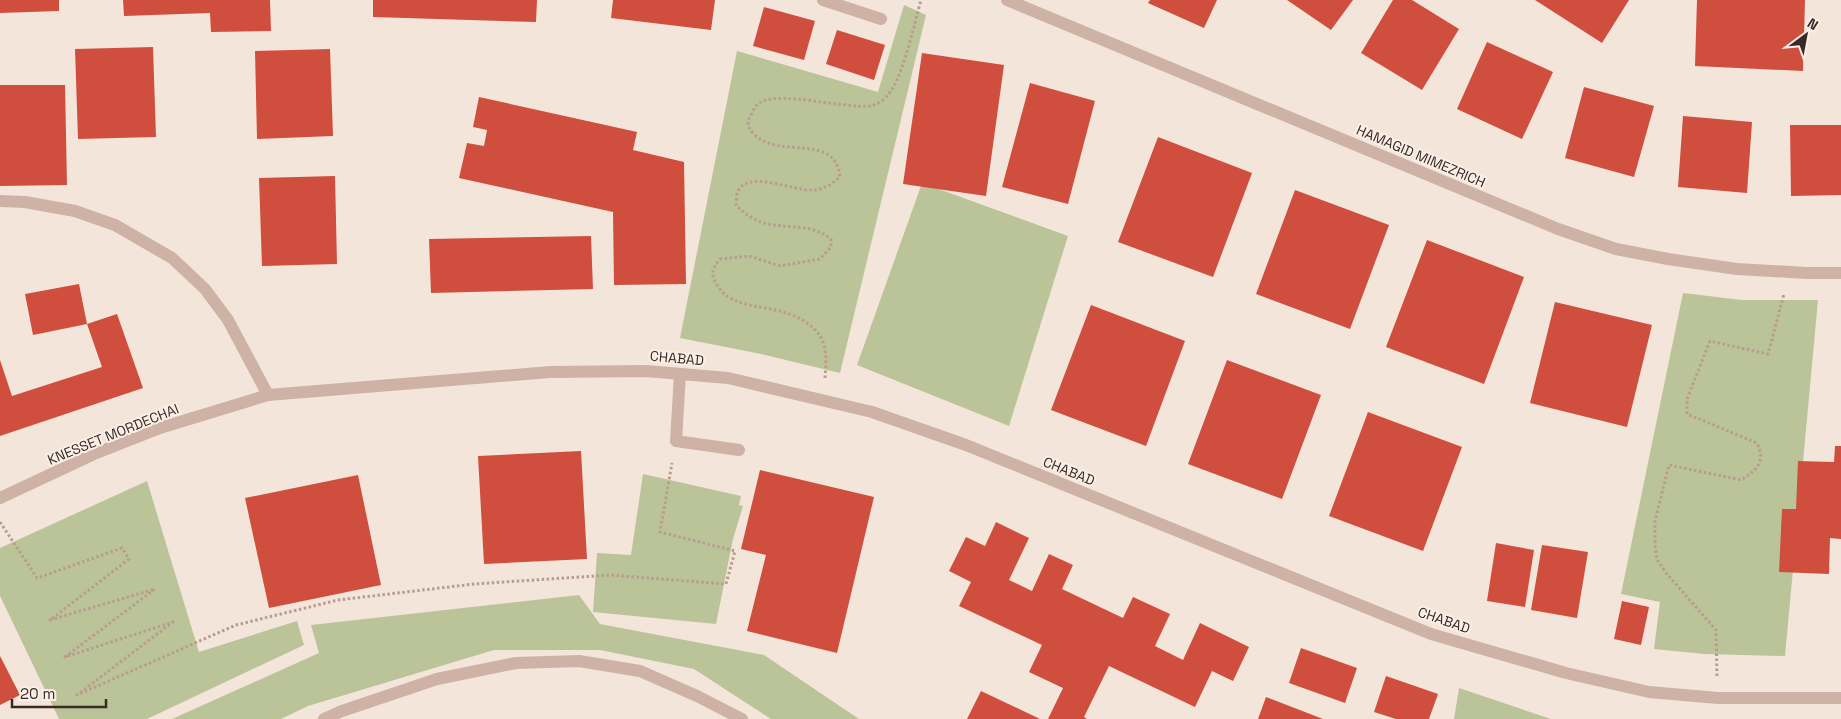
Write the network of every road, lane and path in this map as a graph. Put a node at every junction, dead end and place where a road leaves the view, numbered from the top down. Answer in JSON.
{"nodes":[{"id":1,"x":823,"y":0,"type":"edge"},
{"id":2,"x":921,"y":0,"type":"edge"},
{"id":3,"x":1007,"y":0,"type":"edge"},
{"id":4,"x":881,"y":19,"type":"dead end"},
{"id":5,"x":0,"y":202,"type":"edge"},
{"id":6,"x":1790,"y":272,"type":"junction"},
{"id":7,"x":1841,"y":273,"type":"edge"},
{"id":8,"x":680,"y":374,"type":"junction"},
{"id":9,"x":268,"y":396,"type":"junction"},
{"id":10,"x":824,"y":399,"type":"junction"},
{"id":11,"x":676,"y":441,"type":"junction"},
{"id":12,"x":739,"y":450,"type":"dead end"},
{"id":13,"x":0,"y":498,"type":"edge"},
{"id":14,"x":0,"y":522,"type":"edge"},
{"id":15,"x":1718,"y":698,"type":"junction"},
{"id":16,"x":1841,"y":698,"type":"edge"},
{"id":17,"x":324,"y":719,"type":"edge"},
{"id":18,"x":742,"y":719,"type":"edge"}],
"edges":[{"from":1,"to":4,"type":"street"},
{"from":2,"to":10,"type":"path"},
{"from":3,"to":6,"type":"street","name":"HAMAGID MIMEZRICH"},
{"from":5,"to":9,"type":"street"},
{"from":6,"to":7,"type":"street","name":"HAMAGID MIMEZRICH"},
{"from":6,"to":15,"type":"path"},
{"from":8,"to":9,"type":"street","name":"CHABAD"},
{"from":8,"to":10,"type":"street","name":"CHABAD"},
{"from":8,"to":11,"type":"street"},
{"from":9,"to":13,"type":"street","name":"KNESSET MORDECHAI"},
{"from":10,"to":15,"type":"street","name":"CHABAD"},
{"from":11,"to":12,"type":"street"},
{"from":11,"to":14,"type":"path"},
{"from":15,"to":16,"type":"street","name":"CHABAD"},
{"from":17,"to":18,"type":"street"}]}
